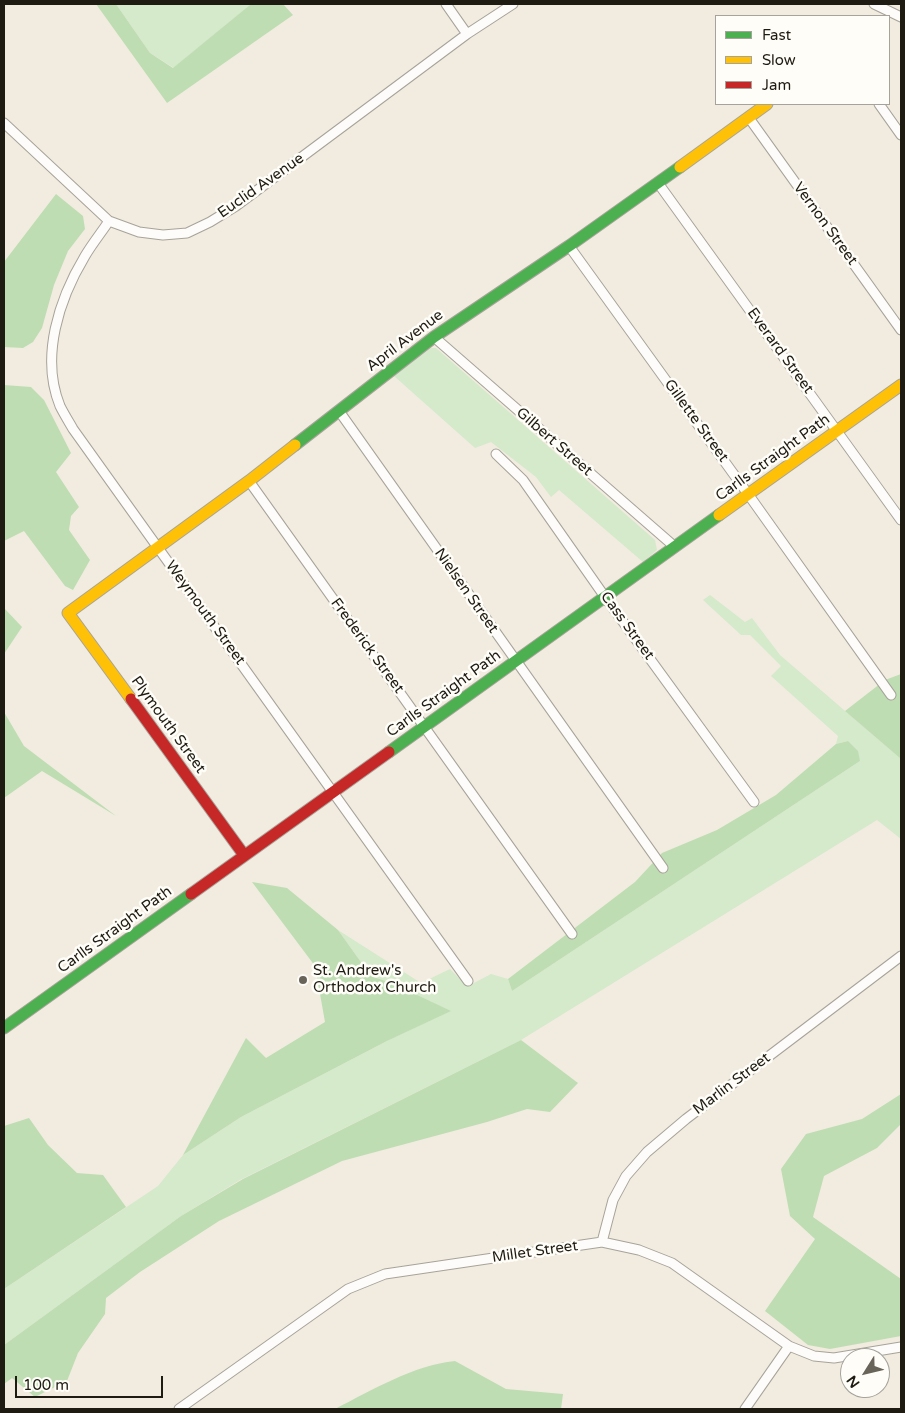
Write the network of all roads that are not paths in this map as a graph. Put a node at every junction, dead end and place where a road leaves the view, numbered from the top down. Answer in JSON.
{"nodes":[{"id":1,"x":446,"y":4,"type":"edge"},
{"id":2,"x":513,"y":4,"type":"edge"},
{"id":3,"x":874,"y":4,"type":"edge"},
{"id":4,"x":888,"y":14,"type":"edge"},
{"id":5,"x":901,"y":17,"type":"edge"},
{"id":6,"x":467,"y":34,"type":"junction"},
{"id":7,"x":767,"y":105,"type":"edge"},
{"id":8,"x":880,"y":105,"type":"edge"},
{"id":9,"x":749,"y":118,"type":"junction"},
{"id":10,"x":4,"y":123,"type":"edge"},
{"id":11,"x":901,"y":135,"type":"edge"},
{"id":12,"x":658,"y":183,"type":"junction"},
{"id":13,"x":109,"y":221,"type":"junction"},
{"id":14,"x":569,"y":246,"type":"junction"},
{"id":15,"x":901,"y":330,"type":"edge"},
{"id":16,"x":434,"y":337,"type":"junction"},
{"id":17,"x":901,"y":385,"type":"edge"},
{"id":18,"x":339,"y":411,"type":"junction"},
{"id":19,"x":837,"y":431,"type":"junction"},
{"id":20,"x":496,"y":454,"type":"dead end"},
{"id":21,"x":249,"y":481,"type":"junction"},
{"id":22,"x":748,"y":494,"type":"junction"},
{"id":23,"x":901,"y":520,"type":"edge"},
{"id":24,"x":157,"y":547,"type":"junction"},
{"id":25,"x":675,"y":547,"type":"junction"},
{"id":26,"x":605,"y":597,"type":"junction"},
{"id":27,"x":68,"y":613,"type":"joint"},
{"id":28,"x":516,"y":661,"type":"junction"},
{"id":29,"x":891,"y":695,"type":"dead end"},
{"id":30,"x":425,"y":726,"type":"junction"},
{"id":31,"x":332,"y":792,"type":"junction"},
{"id":32,"x":754,"y":802,"type":"dead end"},
{"id":33,"x":244,"y":855,"type":"junction"},
{"id":34,"x":663,"y":868,"type":"dead end"},
{"id":35,"x":572,"y":934,"type":"dead end"},
{"id":36,"x":901,"y":956,"type":"edge"},
{"id":37,"x":468,"y":981,"type":"dead end"},
{"id":38,"x":4,"y":1028,"type":"edge"},
{"id":39,"x":602,"y":1242,"type":"junction"},
{"id":40,"x":789,"y":1346,"type":"junction"},
{"id":41,"x":901,"y":1347,"type":"edge"},
{"id":42,"x":179,"y":1409,"type":"edge"},
{"id":43,"x":745,"y":1409,"type":"edge"}],
"edges":[{"from":1,"to":6,"type":"street"},
{"from":2,"to":6,"type":"street","name":"Euclid Avenue"},
{"from":3,"to":4,"type":"street"},
{"from":4,"to":5,"type":"street"},
{"from":6,"to":13,"type":"street","name":"Euclid Avenue"},
{"from":7,"to":9,"type":"street","name":"April Avenue"},
{"from":8,"to":11,"type":"street"},
{"from":9,"to":12,"type":"street","name":"April Avenue"},
{"from":9,"to":15,"type":"street","name":"Vernon Street"},
{"from":10,"to":13,"type":"street","name":"Euclid Avenue"},
{"from":12,"to":14,"type":"street","name":"April Avenue"},
{"from":12,"to":19,"type":"street","name":"Everard Street"},
{"from":13,"to":24,"type":"street","name":"Weymouth Street"},
{"from":14,"to":16,"type":"street","name":"April Avenue"},
{"from":14,"to":22,"type":"street","name":"Gillette Street"},
{"from":16,"to":18,"type":"street","name":"April Avenue"},
{"from":16,"to":25,"type":"street","name":"Gilbert Street"},
{"from":17,"to":19,"type":"street","name":"Carlls Straight Path"},
{"from":18,"to":21,"type":"street","name":"April Avenue"},
{"from":18,"to":28,"type":"street","name":"Nielsen Street"},
{"from":19,"to":22,"type":"street","name":"Carlls Straight Path"},
{"from":19,"to":23,"type":"street","name":"Everard Street"},
{"from":20,"to":26,"type":"street","name":"Cass Street"},
{"from":21,"to":24,"type":"street","name":"April Avenue"},
{"from":21,"to":30,"type":"street","name":"Frederick Street"},
{"from":22,"to":25,"type":"street","name":"Carlls Straight Path"},
{"from":22,"to":29,"type":"street","name":"Gillette Street"},
{"from":24,"to":27,"type":"street","name":"April Avenue"},
{"from":24,"to":31,"type":"street","name":"Weymouth Street"},
{"from":25,"to":26,"type":"street","name":"Carlls Straight Path"},
{"from":26,"to":28,"type":"street","name":"Carlls Straight Path"},
{"from":26,"to":32,"type":"street","name":"Cass Street"},
{"from":27,"to":33,"type":"street","name":"Plymouth Street"},
{"from":28,"to":30,"type":"street","name":"Carlls Straight Path"},
{"from":28,"to":34,"type":"street","name":"Nielsen Street"},
{"from":30,"to":31,"type":"street","name":"Carlls Straight Path"},
{"from":30,"to":35,"type":"street","name":"Frederick Street"},
{"from":31,"to":33,"type":"street","name":"Carlls Straight Path"},
{"from":31,"to":37,"type":"street","name":"Weymouth Street"},
{"from":33,"to":38,"type":"street","name":"Carlls Straight Path"},
{"from":36,"to":39,"type":"street","name":"Marlin Street"},
{"from":39,"to":40,"type":"street","name":"Millet Street"},
{"from":39,"to":42,"type":"street","name":"Millet Street"},
{"from":40,"to":41,"type":"street","name":"Millet Street"},
{"from":40,"to":43,"type":"street"}]}
